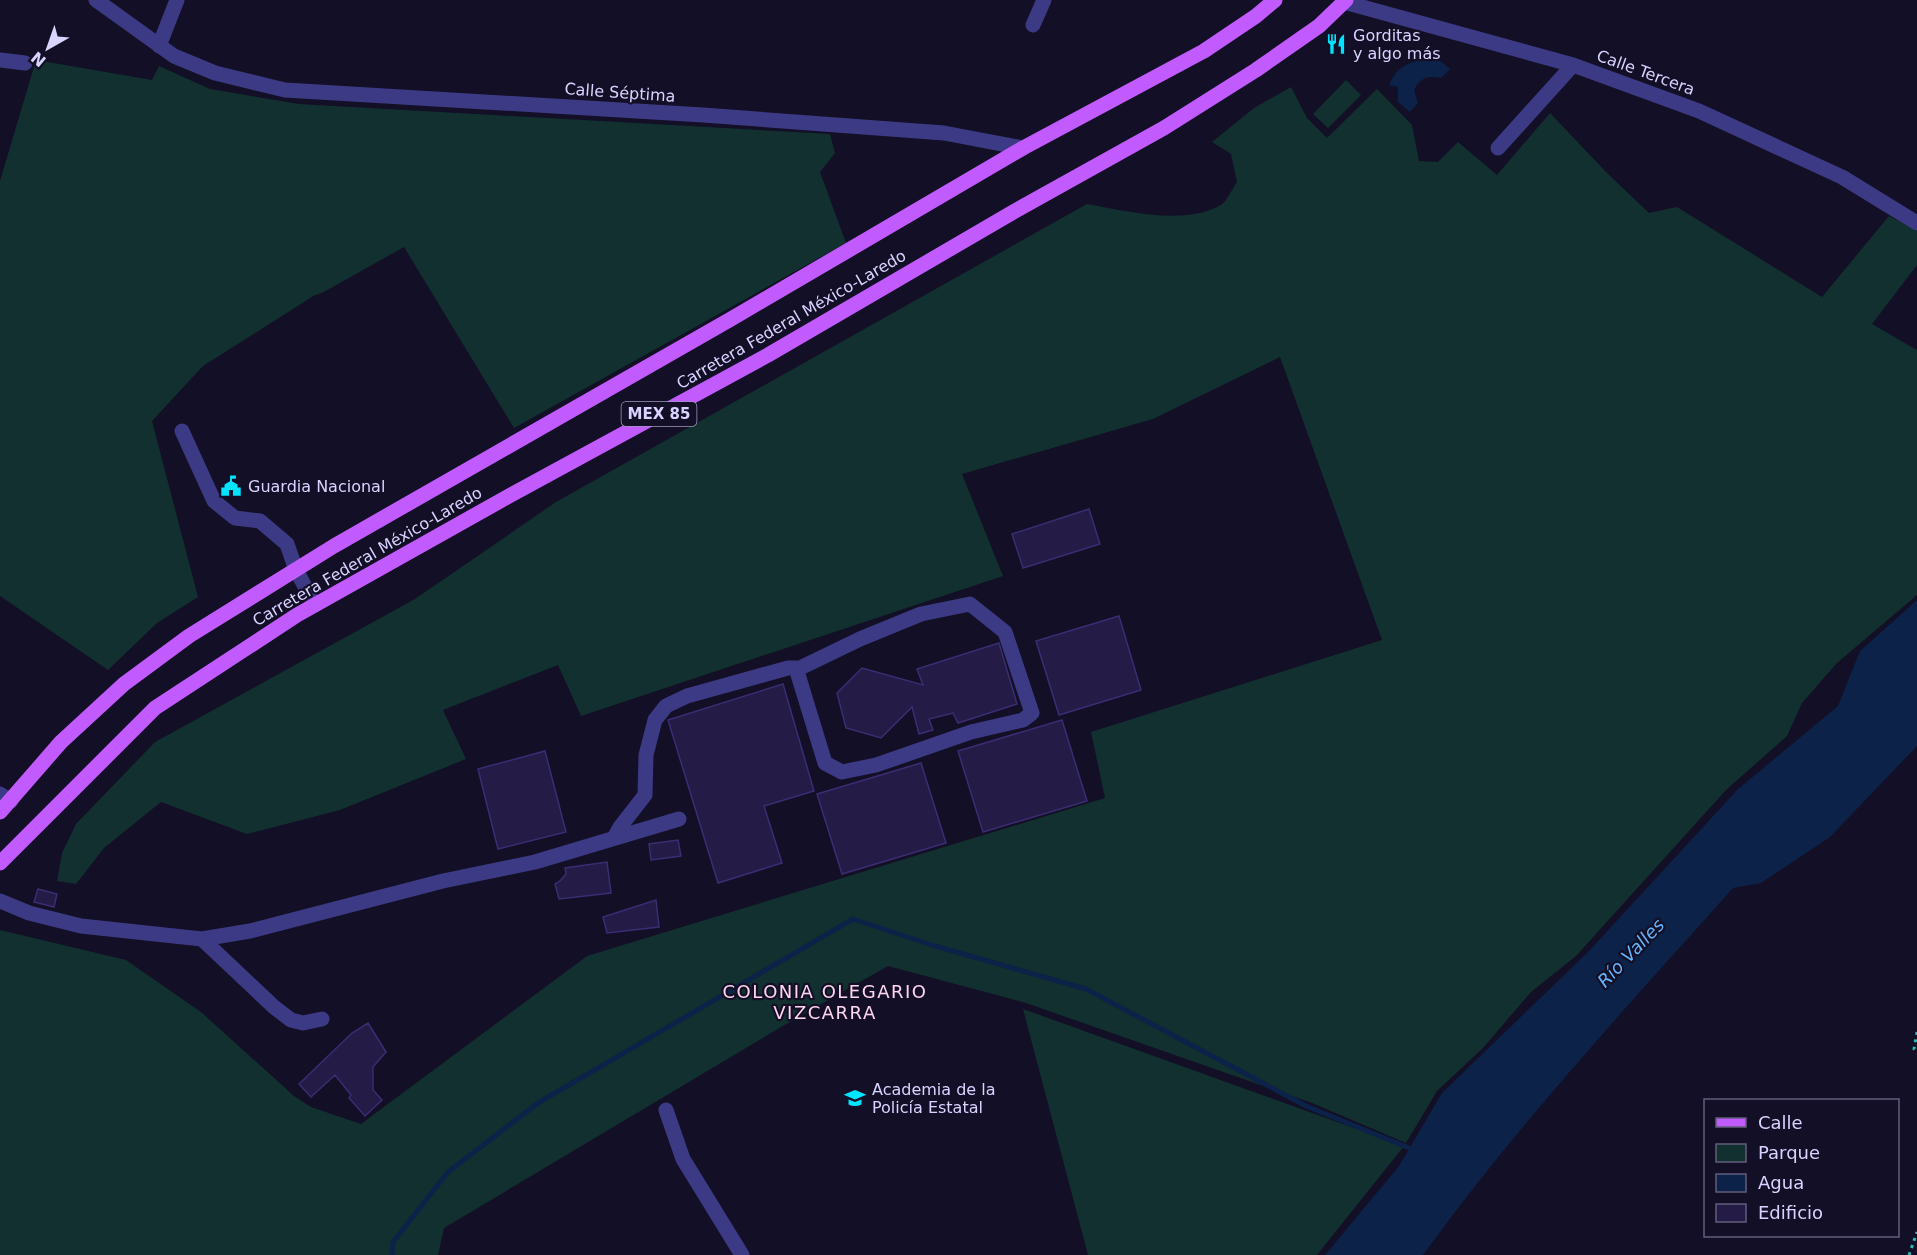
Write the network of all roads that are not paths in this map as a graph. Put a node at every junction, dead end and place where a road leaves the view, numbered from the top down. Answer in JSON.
{"nodes":[{"id":1,"x":96,"y":0,"type":"edge"},
{"id":2,"x":177,"y":0,"type":"edge"},
{"id":3,"x":1044,"y":0,"type":"edge"},
{"id":4,"x":1275,"y":0,"type":"edge"},
{"id":5,"x":1345,"y":1,"type":"edge"},
{"id":6,"x":1033,"y":25,"type":"dead end"},
{"id":7,"x":159,"y":46,"type":"junction"},
{"id":8,"x":0,"y":60,"type":"edge"},
{"id":9,"x":25,"y":63,"type":"dead end"},
{"id":10,"x":1573,"y":65,"type":"junction"},
{"id":11,"x":1023,"y":148,"type":"junction"},
{"id":12,"x":1498,"y":148,"type":"dead end"},
{"id":13,"x":1917,"y":223,"type":"edge"},
{"id":14,"x":182,"y":431,"type":"dead end"},
{"id":15,"x":296,"y":570,"type":"junction"},
{"id":16,"x":315,"y":604,"type":"junction"},
{"id":17,"x":796,"y":668,"type":"junction"},
{"id":18,"x":4,"y":803,"type":"edge"},
{"id":19,"x":679,"y":819,"type":"dead end"},
{"id":20,"x":24,"y":837,"type":"junction"},
{"id":21,"x":614,"y":838,"type":"junction"},
{"id":22,"x":0,"y":863,"type":"edge"},
{"id":23,"x":0,"y":875,"type":"edge"},
{"id":24,"x":0,"y":901,"type":"edge"},
{"id":25,"x":202,"y":939,"type":"junction"},
{"id":26,"x":322,"y":1018,"type":"dead end"},
{"id":27,"x":666,"y":1110,"type":"dead end"},
{"id":28,"x":742,"y":1255,"type":"edge"}],
"edges":[{"from":1,"to":7,"type":"street","name":"Calle Séptima"},
{"from":2,"to":7,"type":"street"},
{"from":3,"to":6,"type":"street"},
{"from":4,"to":11,"type":"main road","name":"Carretera Federal México-Laredo","number":"MEX 85"},
{"from":5,"to":10,"type":"street","name":"Calle Tercera"},
{"from":5,"to":16,"type":"main road","name":"Carretera Federal México-Laredo","number":"MEX 85"},
{"from":7,"to":11,"type":"street","name":"Calle Séptima"},
{"from":8,"to":9,"type":"street"},
{"from":10,"to":12,"type":"street"},
{"from":10,"to":13,"type":"street","name":"Calle Tercera"},
{"from":11,"to":15,"type":"main road","name":"Carretera Federal México-Laredo","number":"MEX 85"},
{"from":14,"to":15,"type":"street"},
{"from":15,"to":16,"type":"street"},
{"from":15,"to":18,"type":"main road","name":"Carretera Federal México-Laredo","number":"MEX 85"},
{"from":16,"to":20,"type":"main road","name":"Carretera Federal México-Laredo","number":"MEX 85"},
{"from":17,"to":17,"type":"street"},
{"from":17,"to":21,"type":"street"},
{"from":19,"to":21,"type":"street"},
{"from":20,"to":22,"type":"main road","name":"Carretera Federal México-Laredo","number":"MEX 85"},
{"from":20,"to":23,"type":"main road"},
{"from":21,"to":25,"type":"street"},
{"from":24,"to":25,"type":"street"},
{"from":25,"to":26,"type":"street"},
{"from":27,"to":28,"type":"street"}]}
